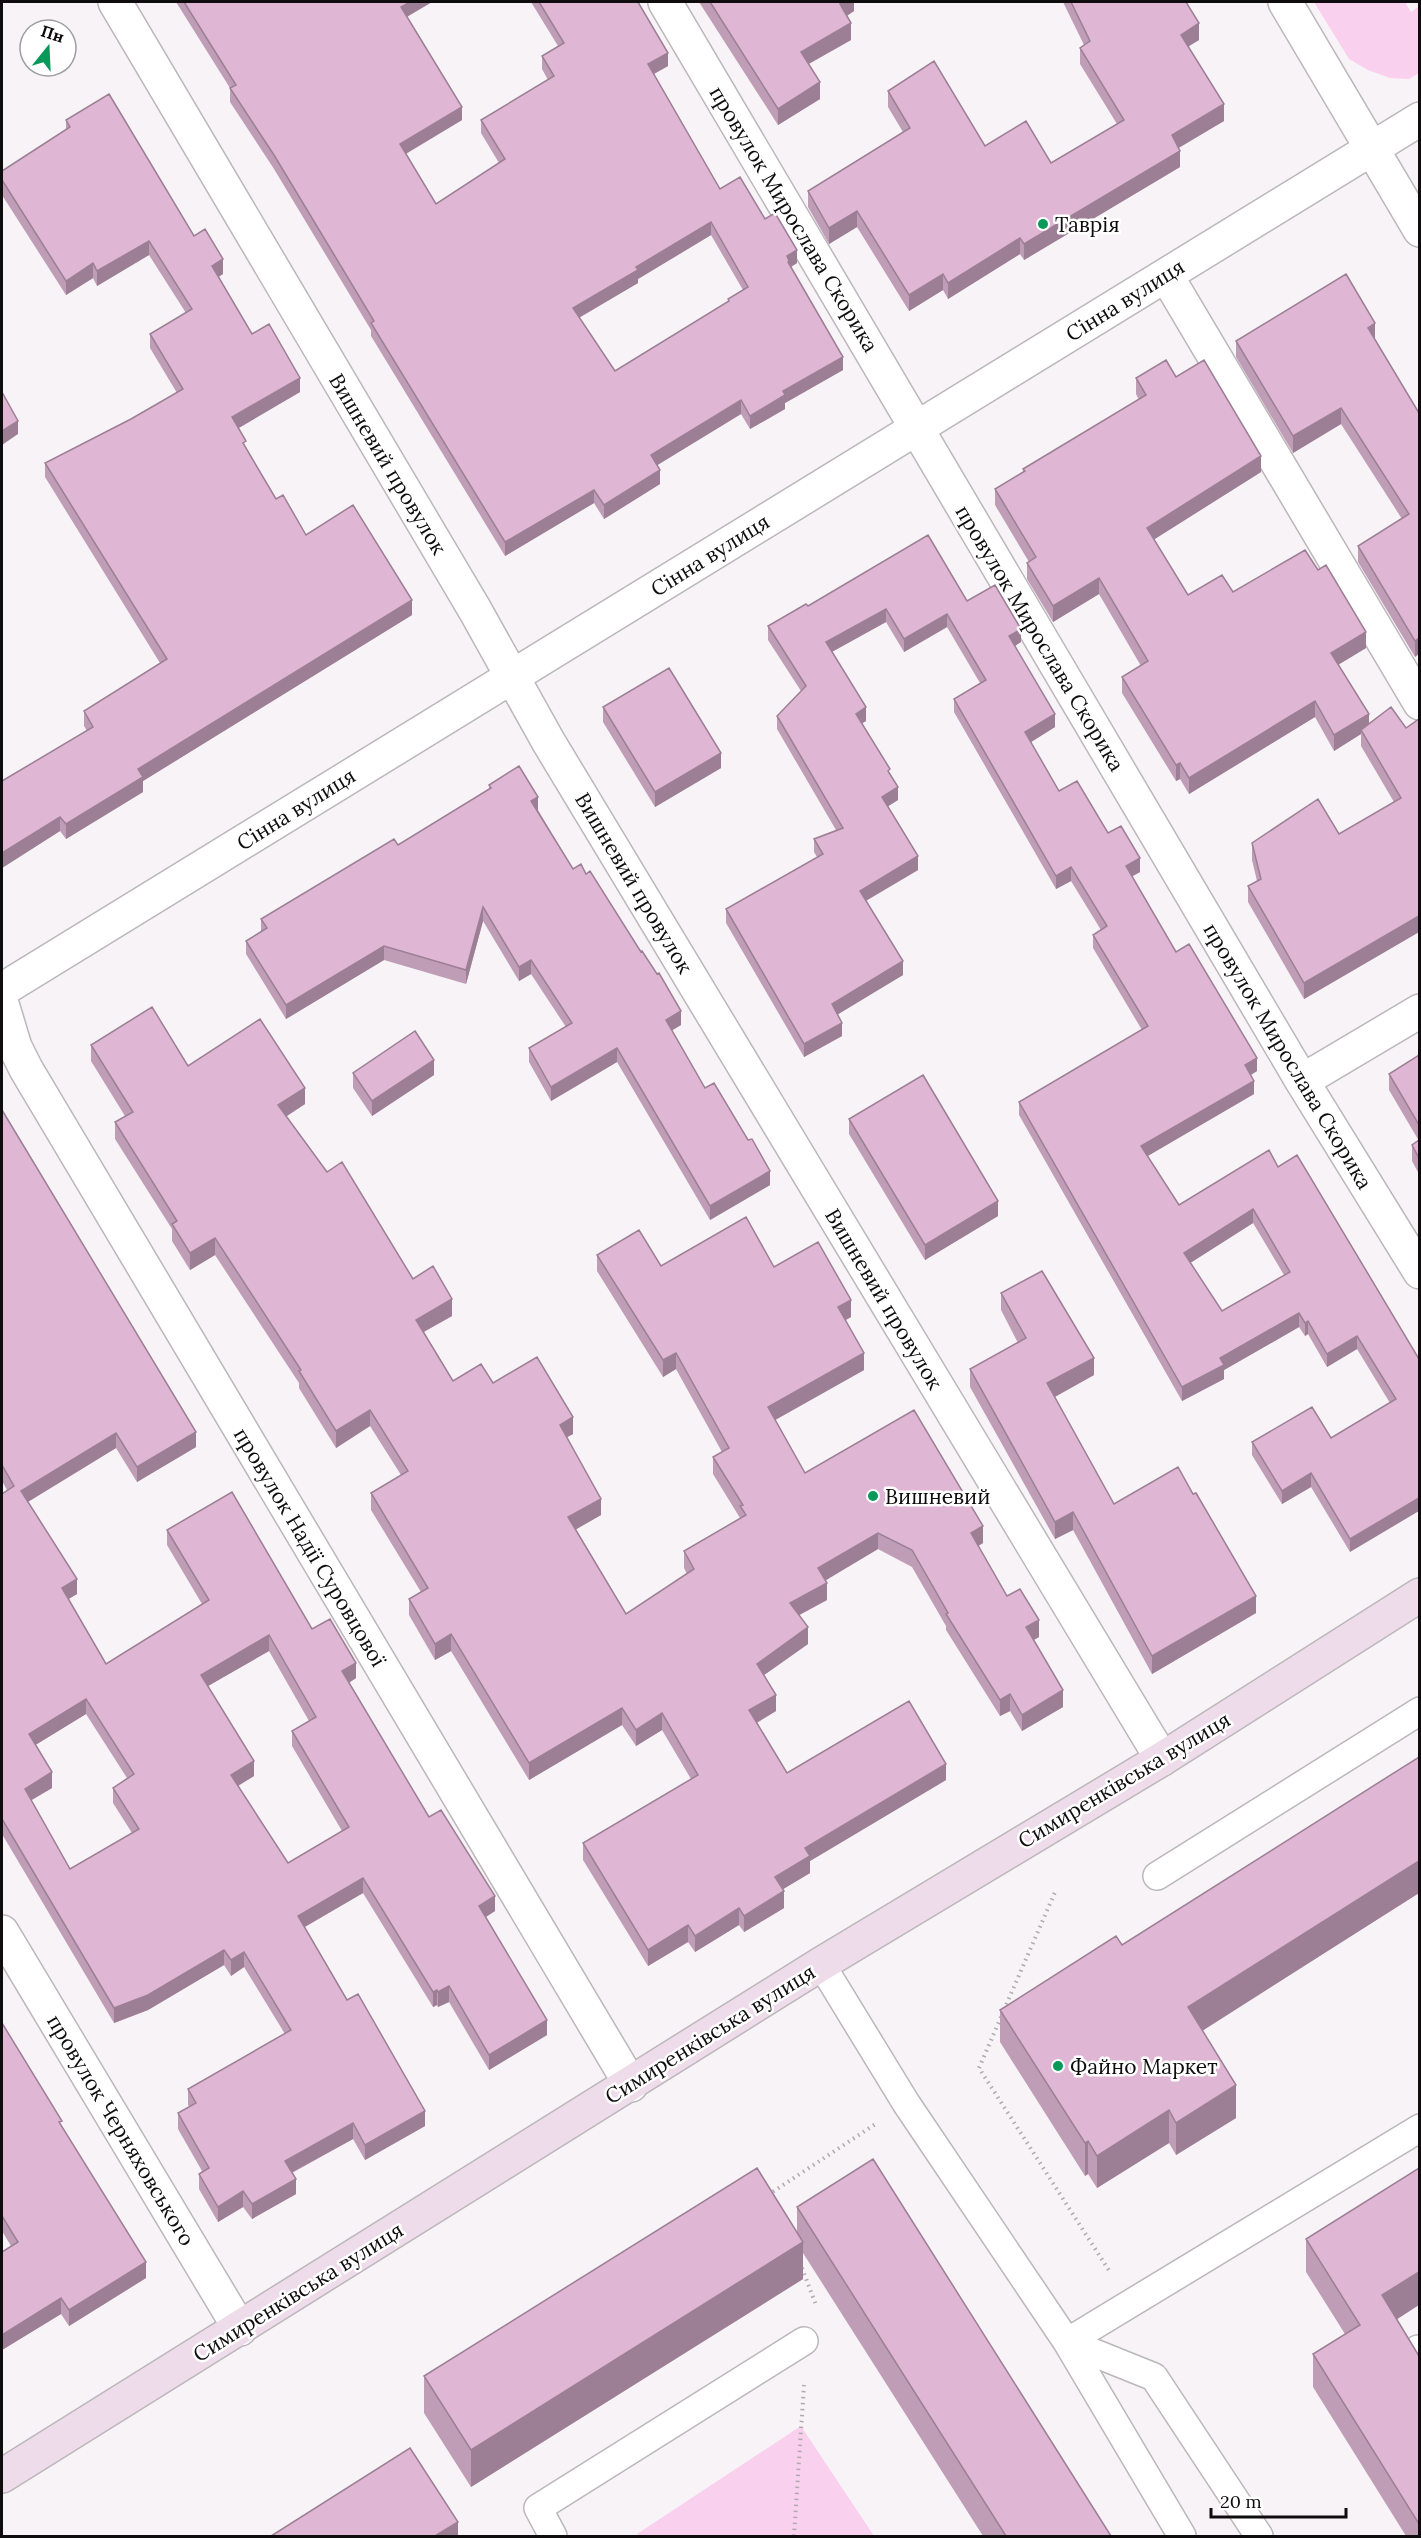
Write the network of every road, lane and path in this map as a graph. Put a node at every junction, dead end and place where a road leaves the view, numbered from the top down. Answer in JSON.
{"nodes":[{"id":1,"x":115,"y":2,"type":"edge"},
{"id":2,"x":665,"y":2,"type":"edge"},
{"id":3,"x":1285,"y":2,"type":"edge"},
{"id":4,"x":1419,"y":120,"type":"edge"},
{"id":5,"x":1373,"y":148,"type":"junction"},
{"id":6,"x":1419,"y":230,"type":"edge"},
{"id":7,"x":1166,"y":275,"type":"junction"},
{"id":8,"x":916,"y":428,"type":"junction"},
{"id":9,"x":511,"y":677,"type":"junction"},
{"id":10,"x":1419,"y":704,"type":"edge"},
{"id":11,"x":2,"y":990,"type":"edge"},
{"id":12,"x":2,"y":1004,"type":"edge"},
{"id":13,"x":1419,"y":1011,"type":"edge"},
{"id":14,"x":1302,"y":1081,"type":"junction"},
{"id":15,"x":1419,"y":1272,"type":"edge"},
{"id":16,"x":1419,"y":1595,"type":"edge"},
{"id":17,"x":1419,"y":1711,"type":"edge"},
{"id":18,"x":1162,"y":1759,"type":"junction"},
{"id":19,"x":1157,"y":1876,"type":"dead end"},
{"id":20,"x":1055,"y":1892,"type":"dead end"},
{"id":21,"x":2,"y":1932,"type":"edge"},
{"id":22,"x":821,"y":1964,"type":"junction"},
{"id":23,"x":630,"y":2085,"type":"junction"},
{"id":24,"x":906,"y":2103,"type":"junction"},
{"id":25,"x":1419,"y":2128,"type":"edge"},
{"id":26,"x":763,"y":2198,"type":"edge"},
{"id":27,"x":798,"y":2259,"type":"edge"},
{"id":28,"x":1130,"y":2304,"type":"junction"},
{"id":29,"x":240,"y":2329,"type":"junction"},
{"id":30,"x":804,"y":2341,"type":"junction"},
{"id":31,"x":1067,"y":2342,"type":"junction"},
{"id":32,"x":2,"y":2476,"type":"edge"},
{"id":33,"x":553,"y":2536,"type":"edge"},
{"id":34,"x":794,"y":2536,"type":"edge"},
{"id":35,"x":1182,"y":2536,"type":"edge"},
{"id":36,"x":1259,"y":2536,"type":"edge"}],
"edges":[{"from":1,"to":9,"type":"street","name":"Вишневий провулок"},
{"from":2,"to":8,"type":"street","name":"провулок Мирослава Скорика"},
{"from":3,"to":5,"type":"street"},
{"from":4,"to":5,"type":"street","name":"Сінна вулиця"},
{"from":5,"to":6,"type":"street"},
{"from":5,"to":7,"type":"street","name":"Сінна вулиця"},
{"from":7,"to":8,"type":"street","name":"Сінна вулиця"},
{"from":7,"to":10,"type":"street"},
{"from":8,"to":9,"type":"street","name":"Сінна вулиця"},
{"from":8,"to":14,"type":"street","name":"провулок Мирослава Скорика"},
{"from":9,"to":11,"type":"street","name":"Сінна вулиця"},
{"from":9,"to":18,"type":"street","name":"Вишневий провулок"},
{"from":12,"to":23,"type":"street","name":"провулок Надії Суровцової"},
{"from":13,"to":14,"type":"street"},
{"from":14,"to":15,"type":"street","name":"провулок Мирослава Скорика"},
{"from":16,"to":18,"type":"street","name":"Симиренківська вулиця"},
{"from":17,"to":19,"type":"lane"},
{"from":18,"to":22,"type":"street","name":"Симиренківська вулиця"},
{"from":20,"to":28,"type":"path"},
{"from":21,"to":29,"type":"street","name":"провулок Черняховського"},
{"from":22,"to":23,"type":"street","name":"Симиренківська вулиця"},
{"from":22,"to":24,"type":"lane"},
{"from":23,"to":29,"type":"street","name":"Симиренківська вулиця"},
{"from":24,"to":26,"type":"path"},
{"from":24,"to":31,"type":"lane"},
{"from":25,"to":28,"type":"lane"},
{"from":27,"to":30,"type":"path"},
{"from":28,"to":31,"type":"lane"},
{"from":29,"to":32,"type":"street","name":"Симиренківська вулиця"},
{"from":30,"to":33,"type":"lane"},
{"from":30,"to":34,"type":"path"},
{"from":31,"to":35,"type":"lane"},
{"from":31,"to":36,"type":"lane"}]}
